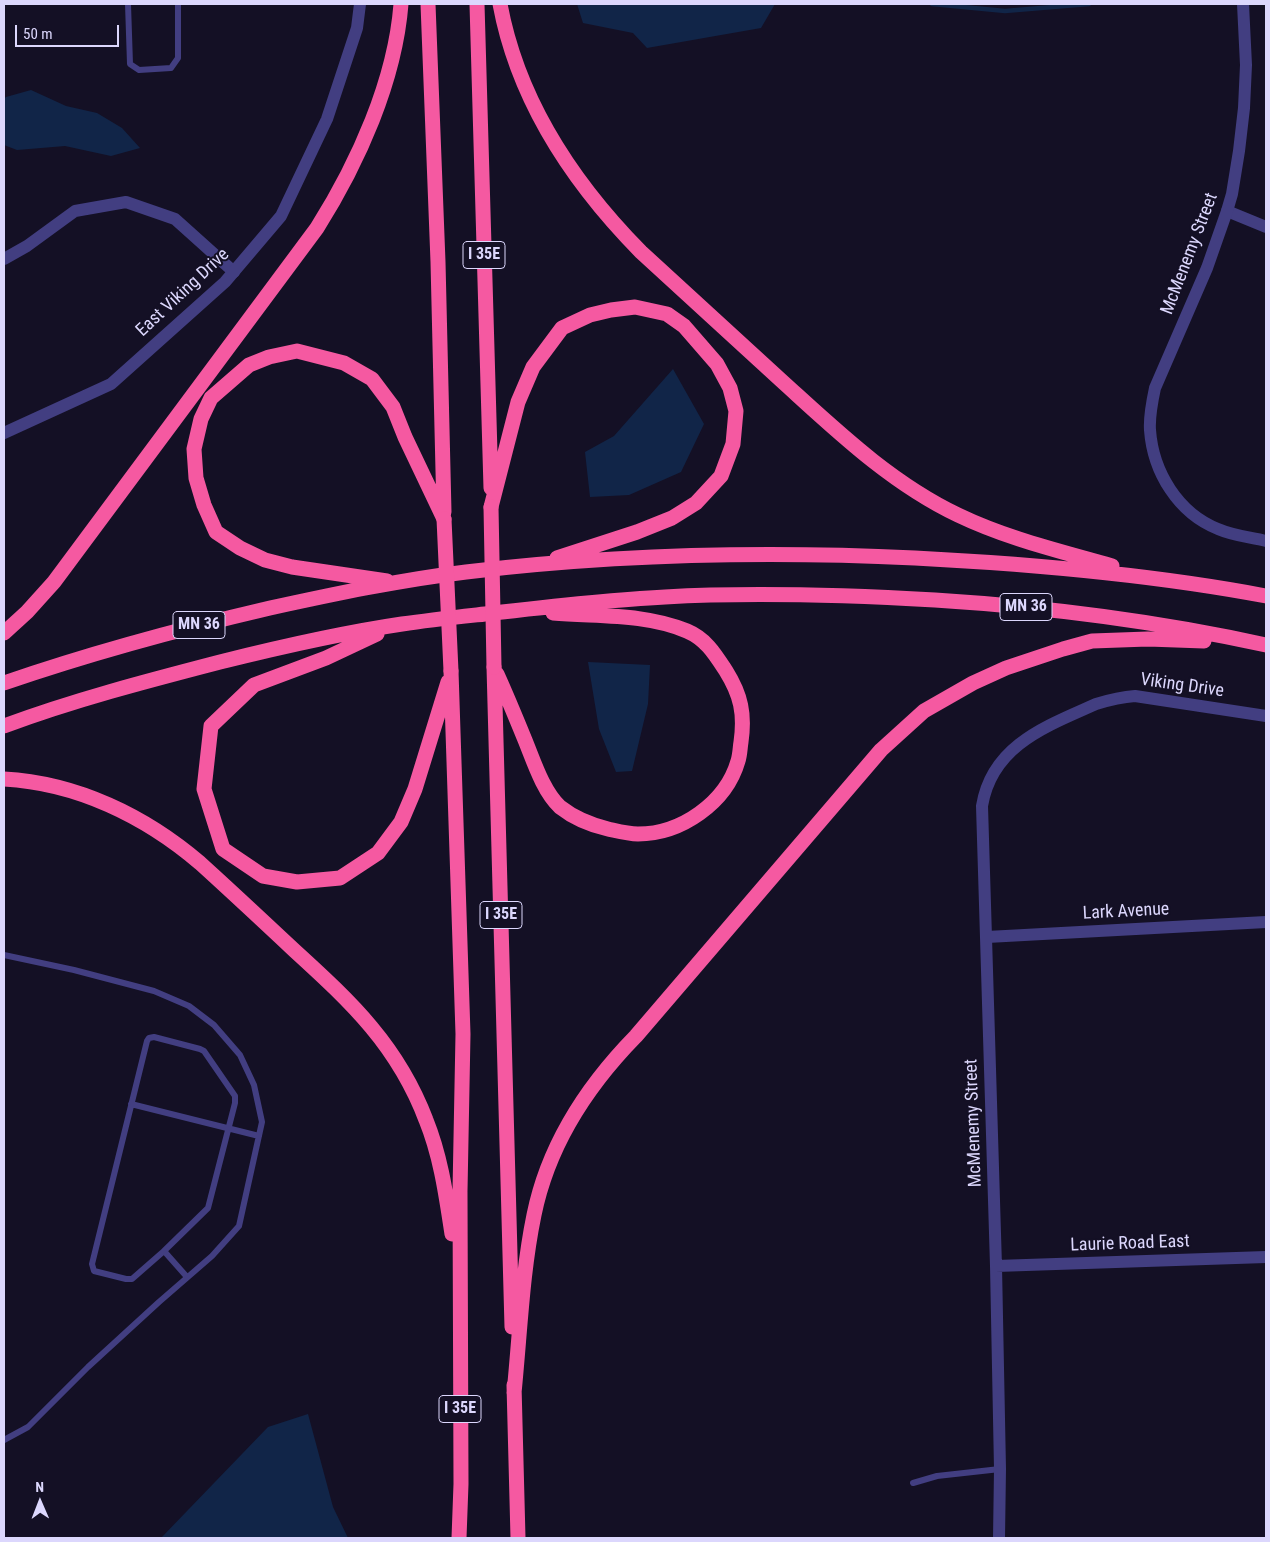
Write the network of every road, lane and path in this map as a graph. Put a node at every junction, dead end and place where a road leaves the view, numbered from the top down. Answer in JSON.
{"nodes":[{"id":1,"x":128,"y":4,"type":"edge"},
{"id":2,"x":178,"y":4,"type":"edge"},
{"id":3,"x":360,"y":4,"type":"edge"},
{"id":4,"x":401,"y":4,"type":"edge"},
{"id":5,"x":428,"y":4,"type":"edge"},
{"id":6,"x":477,"y":4,"type":"edge"},
{"id":7,"x":500,"y":4,"type":"edge"},
{"id":8,"x":1243,"y":4,"type":"edge"},
{"id":9,"x":1227,"y":211,"type":"junction"},
{"id":10,"x":1266,"y":227,"type":"edge"},
{"id":11,"x":4,"y":259,"type":"edge"},
{"id":12,"x":234,"y":272,"type":"junction"},
{"id":13,"x":4,"y":433,"type":"edge"},
{"id":14,"x":491,"y":507,"type":"junction"},
{"id":15,"x":443,"y":514,"type":"junction"},
{"id":16,"x":1266,"y":541,"type":"edge"},
{"id":17,"x":533,"y":565,"type":"junction"},
{"id":18,"x":1160,"y":580,"type":"junction"},
{"id":19,"x":398,"y":582,"type":"junction"},
{"id":20,"x":1266,"y":596,"type":"edge"},
{"id":21,"x":521,"y":610,"type":"junction"},
{"id":22,"x":398,"y":625,"type":"junction"},
{"id":23,"x":4,"y":633,"type":"edge"},
{"id":24,"x":1264,"y":645,"type":"edge"},
{"id":25,"x":495,"y":672,"type":"junction"},
{"id":26,"x":451,"y":677,"type":"junction"},
{"id":27,"x":4,"y":684,"type":"edge"},
{"id":28,"x":1266,"y":716,"type":"edge"},
{"id":29,"x":4,"y":726,"type":"edge"},
{"id":30,"x":1040,"y":730,"type":"joint"},
{"id":31,"x":4,"y":779,"type":"edge"},
{"id":32,"x":1266,"y":922,"type":"edge"},
{"id":33,"x":987,"y":937,"type":"junction"},
{"id":34,"x":4,"y":955,"type":"edge"},
{"id":35,"x":131,"y":1104,"type":"junction"},
{"id":36,"x":229,"y":1129,"type":"junction"},
{"id":37,"x":258,"y":1136,"type":"junction"},
{"id":38,"x":164,"y":1251,"type":"junction"},
{"id":39,"x":1266,"y":1257,"type":"edge"},
{"id":40,"x":996,"y":1266,"type":"junction"},
{"id":41,"x":187,"y":1277,"type":"junction"},
{"id":42,"x":460,"y":1279,"type":"junction"},
{"id":43,"x":514,"y":1393,"type":"junction"},
{"id":44,"x":4,"y":1440,"type":"edge"},
{"id":45,"x":1000,"y":1469,"type":"junction"},
{"id":46,"x":913,"y":1484,"type":"dead end"},
{"id":47,"x":459,"y":1538,"type":"edge"},
{"id":48,"x":518,"y":1538,"type":"edge"},
{"id":49,"x":999,"y":1538,"type":"edge"}],
"edges":[{"from":1,"to":2,"type":"lane"},
{"from":3,"to":12,"type":"street","name":"East Viking Drive"},
{"from":4,"to":23,"type":"highway"},
{"from":5,"to":15,"type":"highway","number":"I 35E"},
{"from":6,"to":14,"type":"highway","number":"I 35E"},
{"from":7,"to":18,"type":"highway"},
{"from":8,"to":9,"type":"street","name":"McMenemy Street"},
{"from":9,"to":10,"type":"street"},
{"from":9,"to":16,"type":"street","name":"McMenemy Street"},
{"from":11,"to":12,"type":"street"},
{"from":12,"to":13,"type":"street","name":"East Viking Drive"},
{"from":14,"to":17,"type":"highway"},
{"from":14,"to":25,"type":"highway","number":"I 35E","bridge":true},
{"from":15,"to":19,"type":"highway"},
{"from":15,"to":26,"type":"highway","number":"I 35E","bridge":true},
{"from":17,"to":18,"type":"highway","number":"MN 36"},
{"from":17,"to":19,"type":"highway","number":"MN 36"},
{"from":18,"to":20,"type":"highway","number":"MN 36"},
{"from":19,"to":27,"type":"highway","number":"MN 36"},
{"from":21,"to":22,"type":"highway","number":"MN 36"},
{"from":21,"to":24,"type":"highway","number":"MN 36"},
{"from":21,"to":25,"type":"highway"},
{"from":22,"to":26,"type":"highway"},
{"from":22,"to":29,"type":"highway","number":"MN 36"},
{"from":24,"to":43,"type":"highway"},
{"from":25,"to":43,"type":"highway","number":"I 35E"},
{"from":26,"to":42,"type":"highway","number":"I 35E"},
{"from":28,"to":30,"type":"street","name":"Viking Drive"},
{"from":30,"to":33,"type":"street","name":"McMenemy Street"},
{"from":31,"to":42,"type":"highway"},
{"from":32,"to":33,"type":"street","name":"Lark Avenue"},
{"from":33,"to":40,"type":"street","name":"McMenemy Street"},
{"from":34,"to":37,"type":"lane"},
{"from":35,"to":36,"type":"lane"},
{"from":35,"to":36,"type":"lane"},
{"from":35,"to":38,"type":"lane"},
{"from":36,"to":37,"type":"lane"},
{"from":36,"to":38,"type":"lane"},
{"from":37,"to":41,"type":"lane"},
{"from":38,"to":41,"type":"lane"},
{"from":39,"to":40,"type":"street","name":"Laurie Road East"},
{"from":40,"to":45,"type":"street","name":"McMenemy Street"},
{"from":41,"to":44,"type":"lane"},
{"from":42,"to":47,"type":"highway","number":"I 35E"},
{"from":43,"to":48,"type":"highway","number":"I 35E"},
{"from":45,"to":46,"type":"lane"},
{"from":45,"to":49,"type":"street","name":"McMenemy Street"}]}
